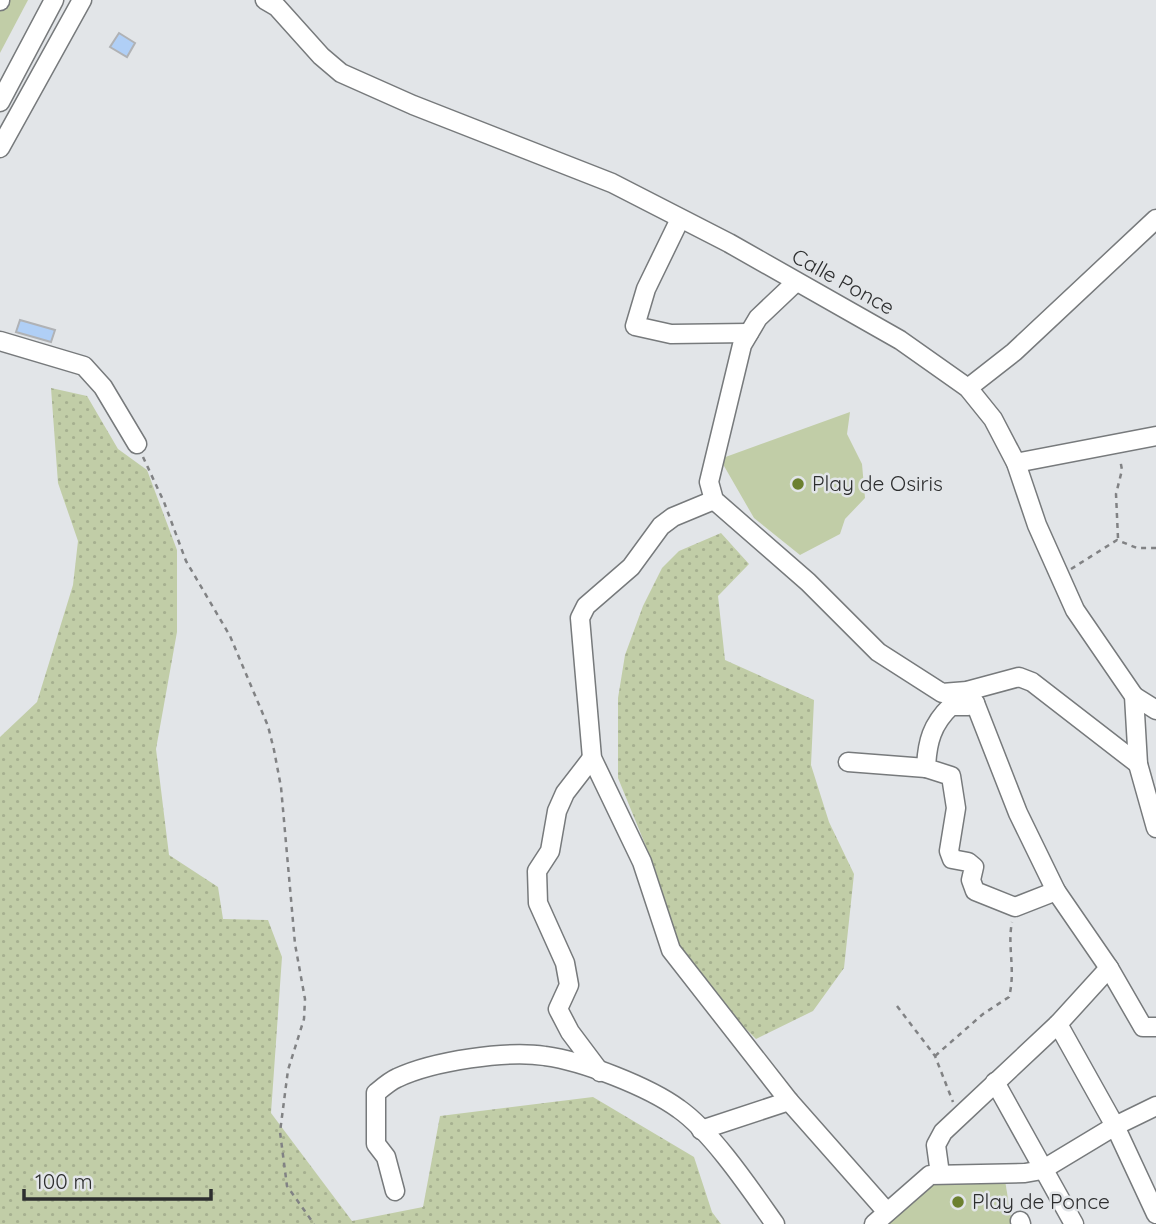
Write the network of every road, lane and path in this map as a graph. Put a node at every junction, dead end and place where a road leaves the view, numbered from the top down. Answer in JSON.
{"nodes":[{"id":1,"x":82,"y":0,"type":"edge"},
{"id":2,"x":265,"y":0,"type":"edge"},
{"id":3,"x":49,"y":4,"type":"edge"},
{"id":4,"x":0,"y":102,"type":"edge"},
{"id":5,"x":0,"y":148,"type":"edge"},
{"id":6,"x":680,"y":219,"type":"junction"},
{"id":7,"x":1156,"y":219,"type":"edge"},
{"id":8,"x":796,"y":282,"type":"junction"},
{"id":9,"x":749,"y":332,"type":"junction"},
{"id":10,"x":0,"y":341,"type":"edge"},
{"id":11,"x":968,"y":388,"type":"junction"},
{"id":12,"x":1156,"y":436,"type":"edge"},
{"id":13,"x":1116,"y":442,"type":"junction"},
{"id":14,"x":137,"y":444,"type":"joint"},
{"id":15,"x":1016,"y":463,"type":"junction"},
{"id":16,"x":715,"y":500,"type":"junction"},
{"id":17,"x":1118,"y":540,"type":"junction"},
{"id":18,"x":1156,"y":548,"type":"edge"},
{"id":19,"x":1060,"y":578,"type":"junction"},
{"id":20,"x":1134,"y":695,"type":"junction"},
{"id":21,"x":971,"y":697,"type":"junction"},
{"id":22,"x":1156,"y":710,"type":"edge"},
{"id":23,"x":592,"y":758,"type":"junction"},
{"id":24,"x":848,"y":762,"type":"dead end"},
{"id":25,"x":1138,"y":764,"type":"junction"},
{"id":26,"x":926,"y":768,"type":"junction"},
{"id":27,"x":1156,"y":828,"type":"edge"},
{"id":28,"x":1056,"y":891,"type":"junction"},
{"id":29,"x":1015,"y":907,"type":"junction"},
{"id":30,"x":1109,"y":968,"type":"junction"},
{"id":31,"x":897,"y":1006,"type":"dead end"},
{"id":32,"x":1058,"y":1024,"type":"junction"},
{"id":33,"x":1156,"y":1027,"type":"edge"},
{"id":34,"x":935,"y":1056,"type":"junction"},
{"id":35,"x":600,"y":1072,"type":"junction"},
{"id":36,"x":995,"y":1082,"type":"junction"},
{"id":37,"x":789,"y":1101,"type":"junction"},
{"id":38,"x":1156,"y":1106,"type":"edge"},
{"id":39,"x":957,"y":1115,"type":"junction"},
{"id":40,"x":1115,"y":1126,"type":"junction"},
{"id":41,"x":701,"y":1130,"type":"junction"},
{"id":42,"x":1042,"y":1170,"type":"junction"},
{"id":43,"x":940,"y":1174,"type":"junction"},
{"id":44,"x":395,"y":1191,"type":"dead end"},
{"id":45,"x":1156,"y":1214,"type":"edge"},
{"id":46,"x":880,"y":1218,"type":"edge"},
{"id":47,"x":314,"y":1224,"type":"edge"},
{"id":48,"x":775,"y":1224,"type":"edge"},
{"id":49,"x":1074,"y":1224,"type":"edge"}],
"edges":[{"from":1,"to":5,"type":"street"},
{"from":2,"to":6,"type":"street","name":"Calle Ponce"},
{"from":3,"to":4,"type":"street"},
{"from":6,"to":8,"type":"street","name":"Calle Ponce"},
{"from":6,"to":9,"type":"street"},
{"from":7,"to":11,"type":"street"},
{"from":8,"to":9,"type":"street"},
{"from":8,"to":11,"type":"street","name":"Calle Ponce"},
{"from":9,"to":16,"type":"street"},
{"from":10,"to":14,"type":"street"},
{"from":11,"to":15,"type":"street","name":"Calle Ponce"},
{"from":12,"to":13,"type":"street"},
{"from":13,"to":15,"type":"street"},
{"from":13,"to":17,"type":"path"},
{"from":14,"to":47,"type":"path"},
{"from":15,"to":19,"type":"street","name":"Calle Ponce"},
{"from":16,"to":21,"type":"street"},
{"from":16,"to":23,"type":"street"},
{"from":17,"to":18,"type":"path"},
{"from":17,"to":19,"type":"path"},
{"from":19,"to":20,"type":"street","name":"Calle Ponce"},
{"from":20,"to":22,"type":"street"},
{"from":20,"to":25,"type":"street"},
{"from":21,"to":25,"type":"street"},
{"from":21,"to":26,"type":"street"},
{"from":21,"to":28,"type":"street"},
{"from":23,"to":35,"type":"street"},
{"from":23,"to":37,"type":"street"},
{"from":24,"to":26,"type":"street"},
{"from":25,"to":27,"type":"street"},
{"from":26,"to":29,"type":"street"},
{"from":28,"to":29,"type":"street"},
{"from":28,"to":30,"type":"street"},
{"from":29,"to":34,"type":"path"},
{"from":30,"to":32,"type":"street"},
{"from":30,"to":33,"type":"street"},
{"from":31,"to":34,"type":"path"},
{"from":32,"to":36,"type":"street"},
{"from":32,"to":40,"type":"street"},
{"from":34,"to":39,"type":"path"},
{"from":35,"to":41,"type":"street"},
{"from":35,"to":44,"type":"street"},
{"from":36,"to":39,"type":"street"},
{"from":36,"to":42,"type":"street"},
{"from":37,"to":41,"type":"street"},
{"from":37,"to":46,"type":"street"},
{"from":38,"to":40,"type":"street"},
{"from":39,"to":43,"type":"street"},
{"from":40,"to":42,"type":"street"},
{"from":40,"to":45,"type":"street"},
{"from":41,"to":48,"type":"street"},
{"from":42,"to":43,"type":"street"},
{"from":42,"to":49,"type":"street"},
{"from":43,"to":46,"type":"street"}]}
